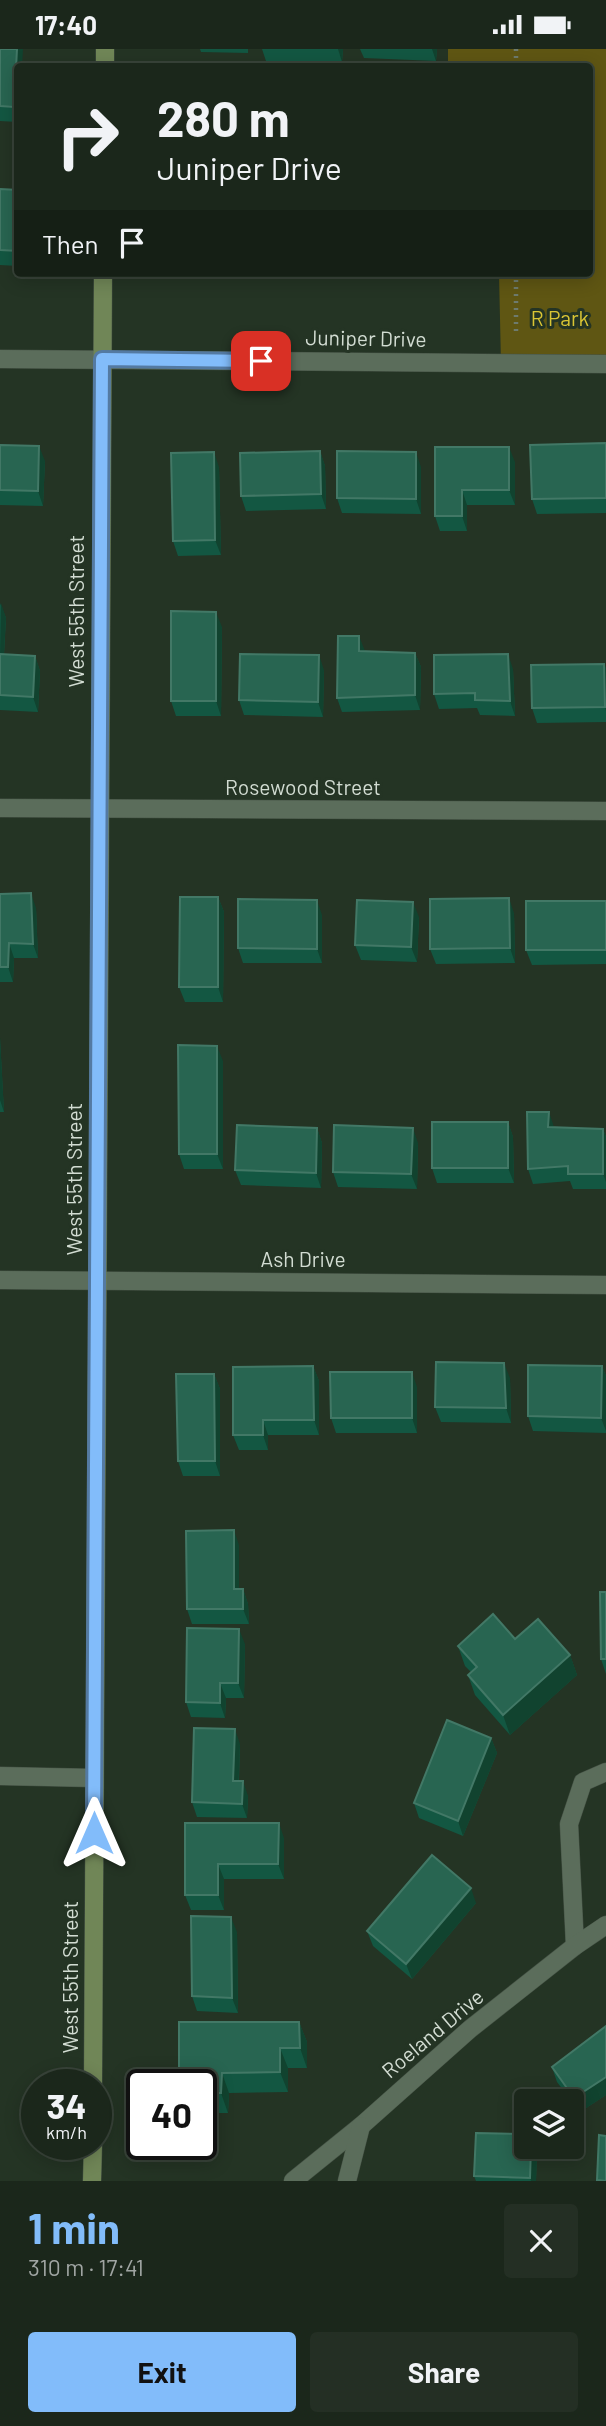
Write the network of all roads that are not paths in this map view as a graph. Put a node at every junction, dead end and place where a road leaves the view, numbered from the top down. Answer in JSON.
{"nodes":[{"id":1,"x":103,"y":277,"type":"edge"},
{"id":2,"x":0,"y":359,"type":"edge"},
{"id":3,"x":102,"y":359,"type":"junction"},
{"id":4,"x":606,"y":364,"type":"edge"},
{"id":5,"x":0,"y":808,"type":"edge"},
{"id":6,"x":98,"y":810,"type":"junction"},
{"id":7,"x":606,"y":811,"type":"edge"},
{"id":8,"x":0,"y":1280,"type":"edge"},
{"id":9,"x":98,"y":1281,"type":"junction"},
{"id":10,"x":606,"y":1285,"type":"edge"},
{"id":11,"x":606,"y":1772,"type":"edge"},
{"id":12,"x":0,"y":1776,"type":"edge"},
{"id":13,"x":94,"y":1777,"type":"junction"},
{"id":14,"x":606,"y":1925,"type":"edge"},
{"id":15,"x":575,"y":1946,"type":"junction"},
{"id":16,"x":93,"y":2069,"type":"edge"},
{"id":17,"x":361,"y":2126,"type":"junction"},
{"id":18,"x":93,"y":2160,"type":"edge"},
{"id":19,"x":92,"y":2181,"type":"edge"},
{"id":20,"x":293,"y":2181,"type":"edge"},
{"id":21,"x":347,"y":2181,"type":"edge"}],
"edges":[{"from":1,"to":3,"type":"street","name":"West 55th Street"},
{"from":2,"to":3,"type":"street","name":"Juniper Drive"},
{"from":3,"to":4,"type":"street","name":"Juniper Drive"},
{"from":3,"to":6,"type":"street","name":"West 55th Street"},
{"from":5,"to":6,"type":"street","name":"Rosewood Street"},
{"from":6,"to":7,"type":"street","name":"Rosewood Street"},
{"from":6,"to":9,"type":"street","name":"West 55th Street"},
{"from":8,"to":9,"type":"street","name":"Ash Drive"},
{"from":9,"to":10,"type":"street","name":"Ash Drive"},
{"from":9,"to":13,"type":"street","name":"West 55th Street"},
{"from":11,"to":15,"type":"street"},
{"from":12,"to":13,"type":"street"},
{"from":13,"to":16,"type":"street","name":"West 55th Street"},
{"from":14,"to":15,"type":"street","name":"Roeland Drive"},
{"from":15,"to":17,"type":"street","name":"Roeland Drive"},
{"from":17,"to":20,"type":"street","name":"Roeland Drive"},
{"from":17,"to":21,"type":"street"},
{"from":18,"to":19,"type":"street"}]}
